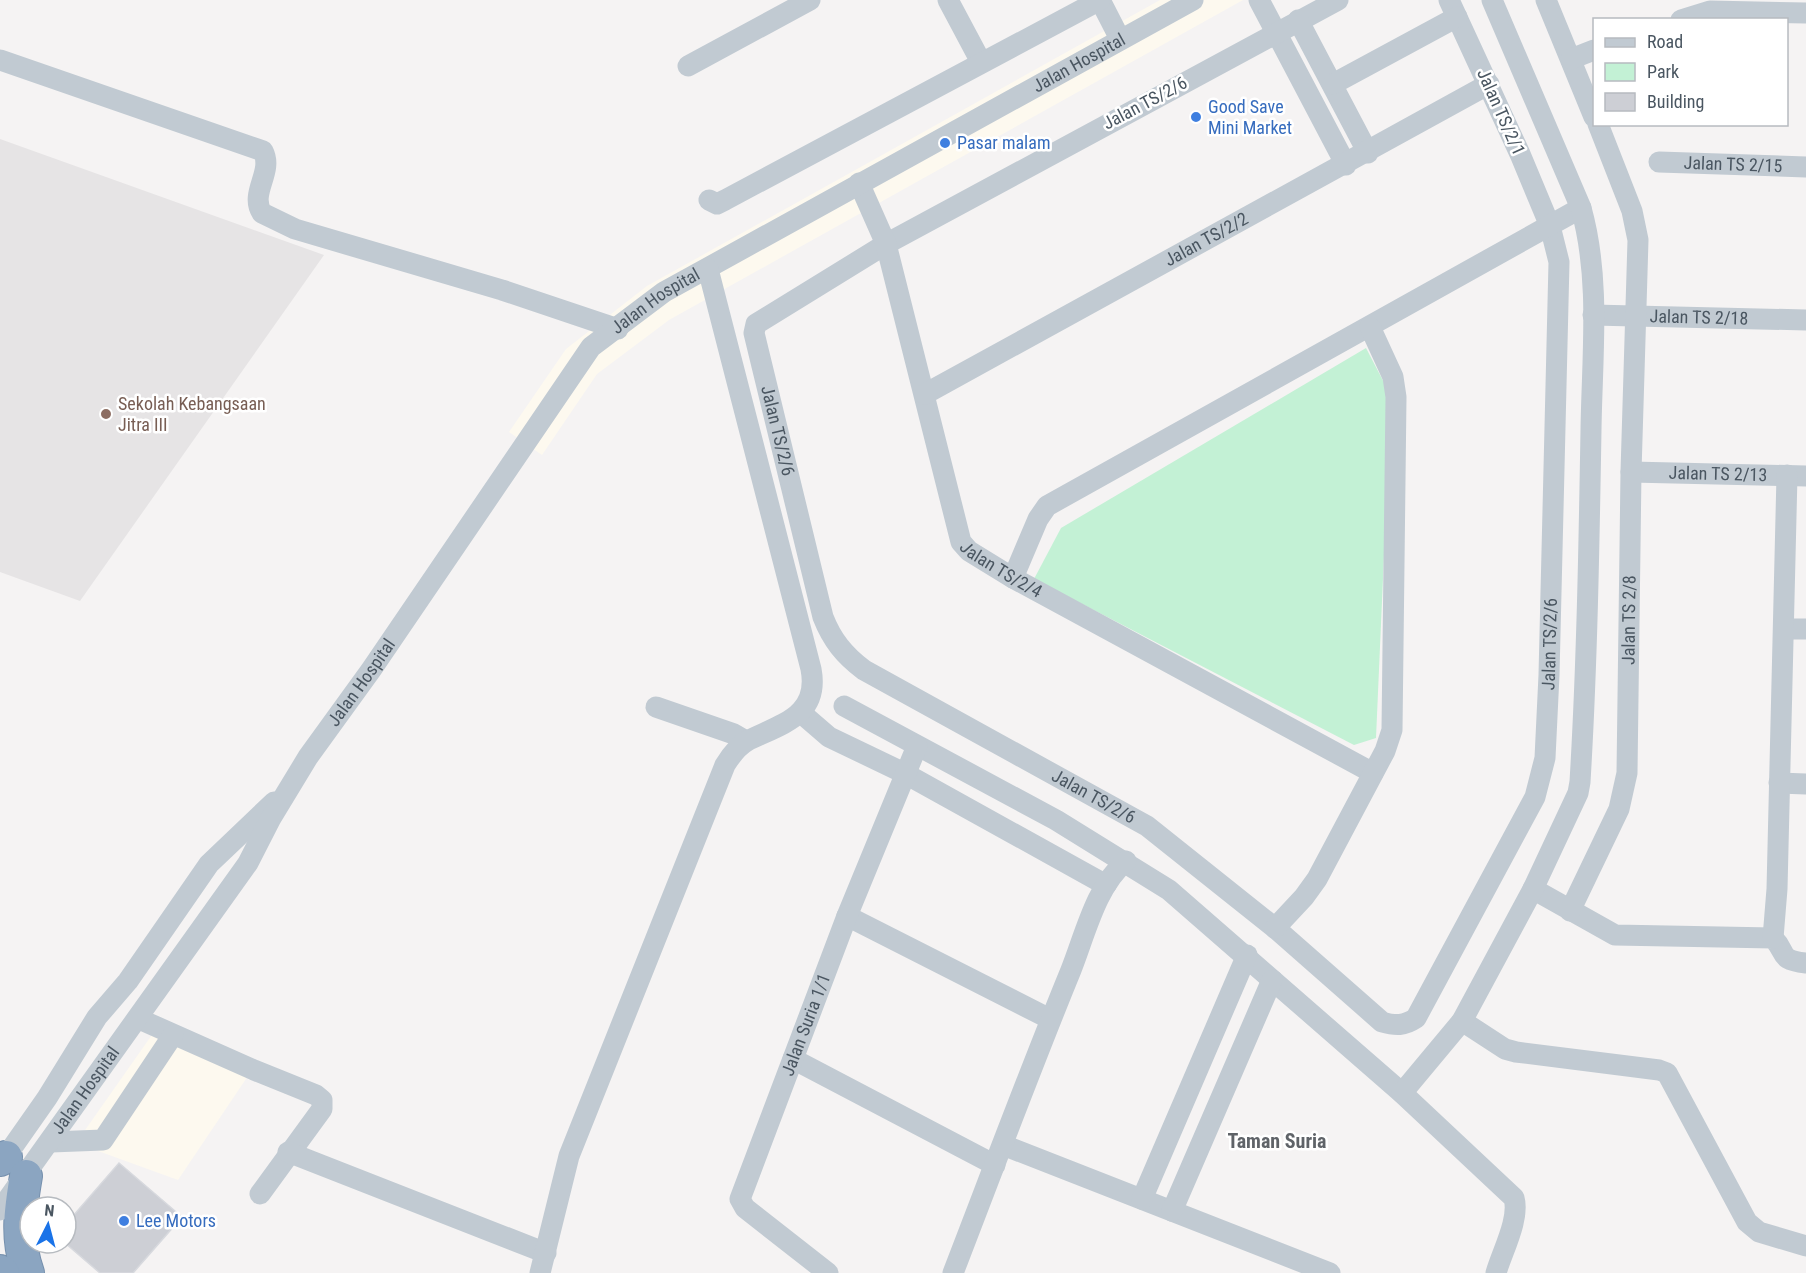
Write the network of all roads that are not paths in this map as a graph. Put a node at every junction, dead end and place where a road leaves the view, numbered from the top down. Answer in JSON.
{"nodes":[{"id":1,"x":810,"y":0,"type":"edge"},
{"id":2,"x":948,"y":0,"type":"edge"},
{"id":3,"x":1100,"y":0,"type":"edge"},
{"id":4,"x":1193,"y":0,"type":"edge"},
{"id":5,"x":1259,"y":0,"type":"edge"},
{"id":6,"x":1338,"y":0,"type":"edge"},
{"id":7,"x":1491,"y":0,"type":"edge"},
{"id":8,"x":1546,"y":0,"type":"edge"},
{"id":9,"x":1710,"y":5,"type":"edge"},
{"id":10,"x":1453,"y":9,"type":"edge"},
{"id":11,"x":1806,"y":13,"type":"edge"},
{"id":12,"x":1686,"y":18,"type":"edge"},
{"id":13,"x":1298,"y":20,"type":"junction"},
{"id":14,"x":1276,"y":32,"type":"junction"},
{"id":15,"x":1120,"y":39,"type":"junction"},
{"id":16,"x":1593,"y":50,"type":"edge"},
{"id":17,"x":1571,"y":59,"type":"junction"},
{"id":18,"x":0,"y":60,"type":"edge"},
{"id":19,"x":981,"y":62,"type":"junction"},
{"id":20,"x":688,"y":66,"type":"dead end"},
{"id":21,"x":1333,"y":84,"type":"junction"},
{"id":22,"x":1489,"y":84,"type":"junction"},
{"id":23,"x":1593,"y":114,"type":"edge"},
{"id":24,"x":1599,"y":126,"type":"edge"},
{"id":25,"x":1368,"y":153,"type":"junction"},
{"id":26,"x":1659,"y":162,"type":"dead end"},
{"id":27,"x":1346,"y":165,"type":"junction"},
{"id":28,"x":1806,"y":167,"type":"edge"},
{"id":29,"x":859,"y":183,"type":"junction"},
{"id":30,"x":709,"y":200,"type":"dead end"},
{"id":31,"x":1581,"y":207,"type":"junction"},
{"id":32,"x":1550,"y":226,"type":"junction"},
{"id":33,"x":886,"y":244,"type":"junction"},
{"id":34,"x":708,"y":268,"type":"junction"},
{"id":35,"x":1593,"y":315,"type":"junction"},
{"id":36,"x":1637,"y":318,"type":"junction"},
{"id":37,"x":1806,"y":320,"type":"edge"},
{"id":38,"x":1370,"y":327,"type":"junction"},
{"id":39,"x":618,"y":329,"type":"junction"},
{"id":40,"x":925,"y":394,"type":"junction"},
{"id":41,"x":1631,"y":472,"type":"junction"},
{"id":42,"x":1796,"y":475,"type":"edge"},
{"id":43,"x":1013,"y":578,"type":"junction"},
{"id":44,"x":1784,"y":628,"type":"junction"},
{"id":45,"x":1806,"y":629,"type":"edge"},
{"id":46,"x":844,"y":706,"type":"dead end"},
{"id":47,"x":656,"y":707,"type":"dead end"},
{"id":48,"x":800,"y":712,"type":"junction"},
{"id":49,"x":746,"y":741,"type":"junction"},
{"id":50,"x":916,"y":746,"type":"junction"},
{"id":51,"x":904,"y":773,"type":"junction"},
{"id":52,"x":1373,"y":773,"type":"junction"},
{"id":53,"x":1779,"y":783,"type":"junction"},
{"id":54,"x":1806,"y":784,"type":"edge"},
{"id":55,"x":287,"y":790,"type":"junction"},
{"id":56,"x":1126,"y":861,"type":"junction"},
{"id":57,"x":1106,"y":885,"type":"junction"},
{"id":58,"x":1533,"y":889,"type":"junction"},
{"id":59,"x":1570,"y":911,"type":"junction"},
{"id":60,"x":847,"y":916,"type":"junction"},
{"id":61,"x":1275,"y":927,"type":"junction"},
{"id":62,"x":1773,"y":938,"type":"junction"},
{"id":63,"x":1246,"y":955,"type":"junction"},
{"id":64,"x":1806,"y":963,"type":"edge"},
{"id":65,"x":1272,"y":980,"type":"junction"},
{"id":66,"x":139,"y":1019,"type":"junction"},
{"id":67,"x":1050,"y":1019,"type":"junction"},
{"id":68,"x":1462,"y":1021,"type":"junction"},
{"id":69,"x":173,"y":1035,"type":"junction"},
{"id":70,"x":794,"y":1059,"type":"junction"},
{"id":71,"x":1402,"y":1093,"type":"junction"},
{"id":72,"x":51,"y":1142,"type":"junction"},
{"id":73,"x":1003,"y":1145,"type":"junction"},
{"id":74,"x":288,"y":1152,"type":"junction"},
{"id":75,"x":8,"y":1164,"type":"edge"},
{"id":76,"x":995,"y":1165,"type":"junction"},
{"id":77,"x":260,"y":1194,"type":"dead end"},
{"id":78,"x":1142,"y":1199,"type":"junction"},
{"id":79,"x":0,"y":1210,"type":"edge"},
{"id":80,"x":1172,"y":1211,"type":"junction"},
{"id":81,"x":1806,"y":1246,"type":"edge"},
{"id":82,"x":546,"y":1252,"type":"junction"},
{"id":83,"x":1289,"y":1265,"type":"edge"},
{"id":84,"x":28,"y":1273,"type":"edge"},
{"id":85,"x":540,"y":1273,"type":"edge"},
{"id":86,"x":828,"y":1273,"type":"edge"},
{"id":87,"x":953,"y":1273,"type":"edge"},
{"id":88,"x":1330,"y":1273,"type":"edge"},
{"id":89,"x":1496,"y":1273,"type":"edge"}],
"edges":[{"from":1,"to":20,"type":"street"},
{"from":2,"to":19,"type":"street"},
{"from":3,"to":15,"type":"street"},
{"from":3,"to":19,"type":"street"},
{"from":4,"to":15,"type":"street","name":"Jalan Hospital"},
{"from":5,"to":14,"type":"street"},
{"from":6,"to":13,"type":"street"},
{"from":7,"to":31,"type":"street"},
{"from":8,"to":17,"type":"street"},
{"from":9,"to":11,"type":"street"},
{"from":9,"to":12,"type":"street"},
{"from":10,"to":21,"type":"street"},
{"from":10,"to":22,"type":"street","name":"Jalan TS/2/1"},
{"from":13,"to":14,"type":"street"},
{"from":13,"to":21,"type":"street"},
{"from":14,"to":27,"type":"street"},
{"from":14,"to":33,"type":"street","name":"Jalan TS/2/6"},
{"from":15,"to":29,"type":"street","name":"Jalan Hospital"},
{"from":16,"to":17,"type":"street"},
{"from":17,"to":23,"type":"street"},
{"from":18,"to":39,"type":"street"},
{"from":19,"to":30,"type":"street"},
{"from":21,"to":25,"type":"street"},
{"from":22,"to":25,"type":"street","name":"Jalan TS/2/2"},
{"from":22,"to":32,"type":"street","name":"Jalan TS/2/1"},
{"from":24,"to":36,"type":"street","name":"Jalan TS 2/8"},
{"from":25,"to":27,"type":"street","name":"Jalan TS/2/2"},
{"from":26,"to":28,"type":"street","name":"Jalan TS 2/15"},
{"from":27,"to":40,"type":"street","name":"Jalan TS/2/2"},
{"from":29,"to":33,"type":"street","name":"Jalan TS/2/4"},
{"from":29,"to":34,"type":"street","name":"Jalan Hospital"},
{"from":31,"to":32,"type":"street"},
{"from":31,"to":35,"type":"street"},
{"from":32,"to":38,"type":"street"},
{"from":32,"to":61,"type":"street","name":"Jalan TS/2/6"},
{"from":33,"to":40,"type":"street","name":"Jalan TS/2/4"},
{"from":33,"to":61,"type":"street","name":"Jalan TS/2/6"},
{"from":34,"to":39,"type":"street","name":"Jalan Hospital"},
{"from":34,"to":48,"type":"street"},
{"from":35,"to":36,"type":"street","name":"Jalan TS 2/18"},
{"from":35,"to":58,"type":"street"},
{"from":36,"to":37,"type":"street","name":"Jalan TS 2/18"},
{"from":36,"to":41,"type":"street","name":"Jalan TS 2/8"},
{"from":38,"to":43,"type":"street"},
{"from":38,"to":52,"type":"street"},
{"from":39,"to":55,"type":"street","name":"Jalan Hospital"},
{"from":40,"to":43,"type":"street","name":"Jalan TS/2/4"},
{"from":41,"to":42,"type":"street","name":"Jalan TS 2/13"},
{"from":41,"to":59,"type":"street","name":"Jalan TS 2/8"},
{"from":42,"to":44,"type":"street"},
{"from":43,"to":52,"type":"street","name":"Jalan TS/2/4"},
{"from":44,"to":45,"type":"street"},
{"from":44,"to":53,"type":"street"},
{"from":46,"to":50,"type":"street"},
{"from":47,"to":49,"type":"street"},
{"from":48,"to":49,"type":"street"},
{"from":48,"to":51,"type":"street"},
{"from":49,"to":82,"type":"street"},
{"from":50,"to":51,"type":"street","name":"Jalan Suria 1/1"},
{"from":50,"to":56,"type":"street"},
{"from":51,"to":57,"type":"street"},
{"from":51,"to":60,"type":"street","name":"Jalan Suria 1/1"},
{"from":52,"to":61,"type":"street"},
{"from":53,"to":54,"type":"street"},
{"from":53,"to":62,"type":"street"},
{"from":55,"to":66,"type":"street","name":"Jalan Hospital"},
{"from":55,"to":75,"type":"street","name":"Jalan Hospital"},
{"from":56,"to":57,"type":"street"},
{"from":56,"to":63,"type":"street"},
{"from":57,"to":67,"type":"street"},
{"from":58,"to":59,"type":"street"},
{"from":58,"to":68,"type":"street"},
{"from":59,"to":62,"type":"street"},
{"from":60,"to":67,"type":"street"},
{"from":60,"to":70,"type":"street","name":"Jalan Suria 1/1"},
{"from":62,"to":64,"type":"street"},
{"from":63,"to":65,"type":"street"},
{"from":63,"to":78,"type":"street"},
{"from":65,"to":71,"type":"street"},
{"from":65,"to":80,"type":"street"},
{"from":66,"to":69,"type":"street"},
{"from":66,"to":72,"type":"street","name":"Jalan Hospital"},
{"from":67,"to":73,"type":"street"},
{"from":68,"to":71,"type":"street"},
{"from":68,"to":81,"type":"street"},
{"from":69,"to":72,"type":"street"},
{"from":69,"to":74,"type":"street"},
{"from":70,"to":76,"type":"street"},
{"from":70,"to":86,"type":"street","name":"Jalan Suria 1/1"},
{"from":71,"to":89,"type":"street"},
{"from":72,"to":75,"type":"street","name":"Jalan Hospital"},
{"from":73,"to":76,"type":"street"},
{"from":73,"to":78,"type":"street"},
{"from":74,"to":77,"type":"street"},
{"from":74,"to":82,"type":"street"},
{"from":75,"to":79,"type":"street","name":"Jalan Hospital"},
{"from":75,"to":84,"type":"highway"},
{"from":76,"to":87,"type":"street"},
{"from":78,"to":80,"type":"street"},
{"from":80,"to":83,"type":"street"},
{"from":82,"to":85,"type":"street"},
{"from":83,"to":88,"type":"street"}]}
